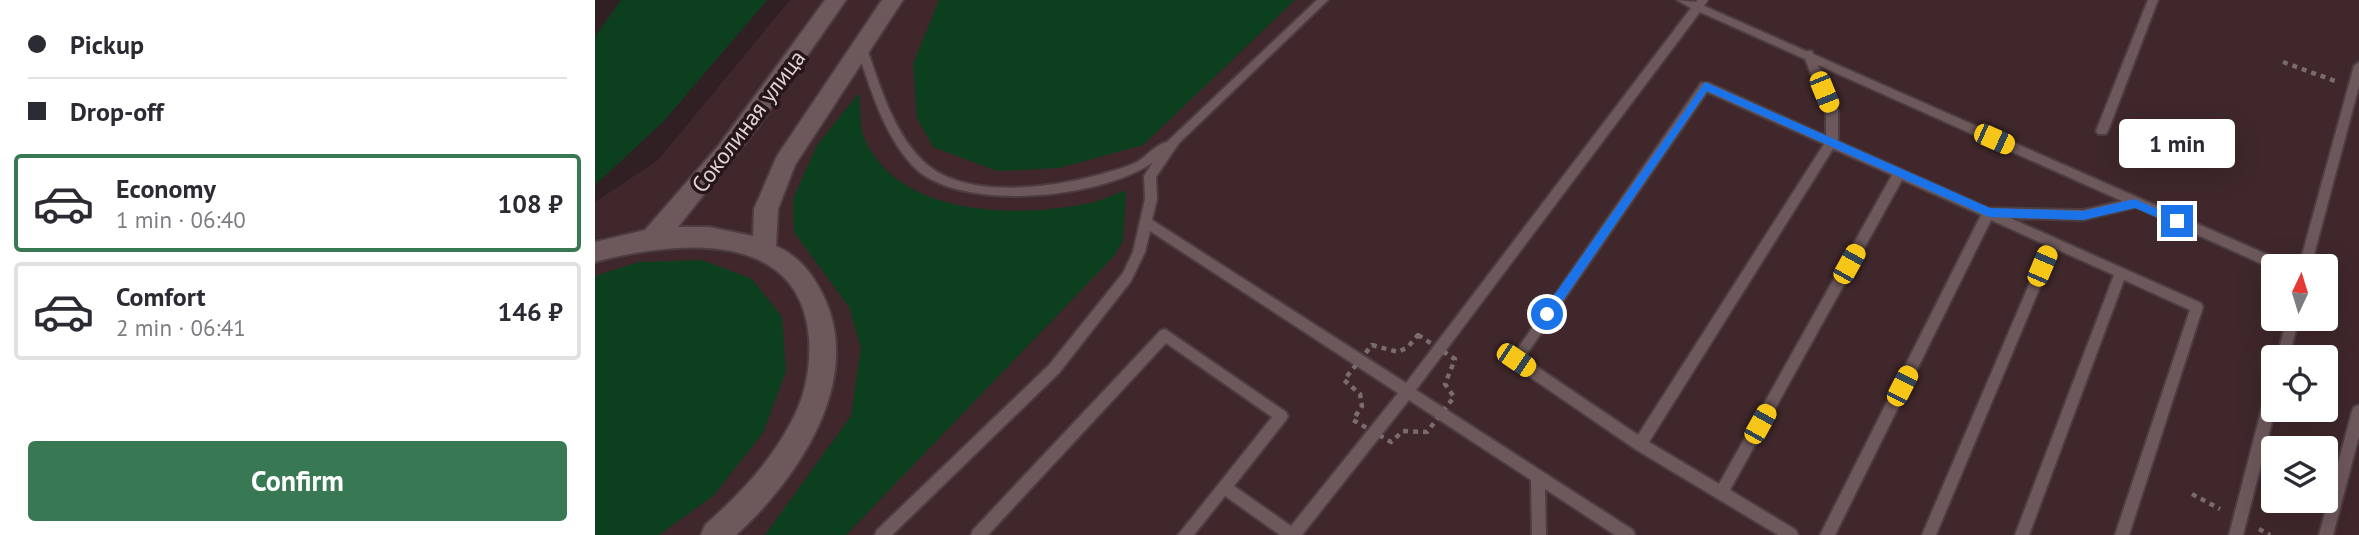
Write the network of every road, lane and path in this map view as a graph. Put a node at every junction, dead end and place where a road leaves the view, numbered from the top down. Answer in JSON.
{"nodes":[{"id":1,"x":836,"y":0,"type":"edge"},
{"id":2,"x":893,"y":0,"type":"edge"},
{"id":3,"x":1323,"y":0,"type":"edge"},
{"id":4,"x":1682,"y":0,"type":"edge"},
{"id":5,"x":2153,"y":0,"type":"edge"},
{"id":6,"x":1700,"y":4,"type":"edge"},
{"id":7,"x":861,"y":46,"type":"junction"},
{"id":8,"x":1808,"y":54,"type":"junction"},
{"id":9,"x":2283,"y":62,"type":"dead end"},
{"id":10,"x":2359,"y":66,"type":"edge"},
{"id":11,"x":2354,"y":88,"type":"junction"},
{"id":12,"x":2102,"y":131,"type":"dead end"},
{"id":13,"x":1175,"y":140,"type":"junction"},
{"id":14,"x":1832,"y":141,"type":"junction"},
{"id":15,"x":1900,"y":172,"type":"junction"},
{"id":16,"x":2135,"y":203,"type":"junction"},
{"id":17,"x":1989,"y":212,"type":"junction"},
{"id":18,"x":1146,"y":222,"type":"junction"},
{"id":19,"x":654,"y":237,"type":"junction"},
{"id":20,"x":2053,"y":242,"type":"junction"},
{"id":21,"x":764,"y":250,"type":"junction"},
{"id":22,"x":595,"y":252,"type":"edge"},
{"id":23,"x":2308,"y":254,"type":"edge"},
{"id":24,"x":2261,"y":258,"type":"edge"},
{"id":25,"x":2121,"y":273,"type":"junction"},
{"id":26,"x":1406,"y":393,"type":"junction"},
{"id":27,"x":2359,"y":411,"type":"edge"},
{"id":28,"x":2265,"y":422,"type":"edge"},
{"id":29,"x":1640,"y":444,"type":"junction"},
{"id":30,"x":1538,"y":477,"type":"junction"},
{"id":31,"x":1224,"y":487,"type":"junction"},
{"id":32,"x":1721,"y":493,"type":"junction"},
{"id":33,"x":715,"y":535,"type":"edge"},
{"id":34,"x":882,"y":535,"type":"edge"},
{"id":35,"x":978,"y":535,"type":"edge"},
{"id":36,"x":1185,"y":535,"type":"edge"},
{"id":37,"x":1293,"y":535,"type":"edge"},
{"id":38,"x":1539,"y":535,"type":"edge"},
{"id":39,"x":1628,"y":535,"type":"edge"},
{"id":40,"x":1791,"y":535,"type":"edge"},
{"id":41,"x":1827,"y":535,"type":"edge"},
{"id":42,"x":1929,"y":535,"type":"edge"},
{"id":43,"x":2022,"y":535,"type":"edge"},
{"id":44,"x":2122,"y":535,"type":"edge"},
{"id":45,"x":2236,"y":535,"type":"edge"},
{"id":46,"x":2326,"y":535,"type":"edge"}],
"edges":[{"from":1,"to":19,"type":"street","name":"Соколиная улица"},
{"from":2,"to":7,"type":"street","name":"Соколиная улица"},
{"from":3,"to":13,"type":"lane"},
{"from":4,"to":6,"type":"lane"},
{"from":5,"to":12,"type":"lane"},
{"from":6,"to":8,"type":"lane"},
{"from":6,"to":26,"type":"lane"},
{"from":7,"to":13,"type":"lane"},
{"from":7,"to":21,"type":"street","name":"Соколиная улица"},
{"from":8,"to":14,"type":"lane"},
{"from":8,"to":16,"type":"lane"},
{"from":9,"to":11,"type":"path"},
{"from":10,"to":11,"type":"lane"},
{"from":11,"to":23,"type":"lane"},
{"from":13,"to":18,"type":"lane"},
{"from":14,"to":15,"type":"lane"},
{"from":14,"to":29,"type":"lane"},
{"from":14,"to":29,"type":"lane"},
{"from":15,"to":17,"type":"lane"},
{"from":15,"to":32,"type":"lane"},
{"from":16,"to":17,"type":"lane"},
{"from":16,"to":24,"type":"lane"},
{"from":17,"to":20,"type":"lane"},
{"from":17,"to":41,"type":"lane"},
{"from":18,"to":26,"type":"lane"},
{"from":18,"to":34,"type":"lane"},
{"from":19,"to":21,"type":"street"},
{"from":19,"to":22,"type":"street"},
{"from":20,"to":25,"type":"lane"},
{"from":20,"to":42,"type":"lane"},
{"from":21,"to":33,"type":"street"},
{"from":25,"to":43,"type":"lane"},
{"from":25,"to":44,"type":"lane"},
{"from":26,"to":30,"type":"lane"},
{"from":26,"to":37,"type":"lane"},
{"from":27,"to":46,"type":"lane"},
{"from":28,"to":45,"type":"lane"},
{"from":29,"to":32,"type":"lane"},
{"from":30,"to":38,"type":"lane"},
{"from":30,"to":39,"type":"lane"},
{"from":31,"to":35,"type":"lane"},
{"from":31,"to":36,"type":"lane"},
{"from":31,"to":37,"type":"lane"},
{"from":32,"to":40,"type":"lane"}]}
